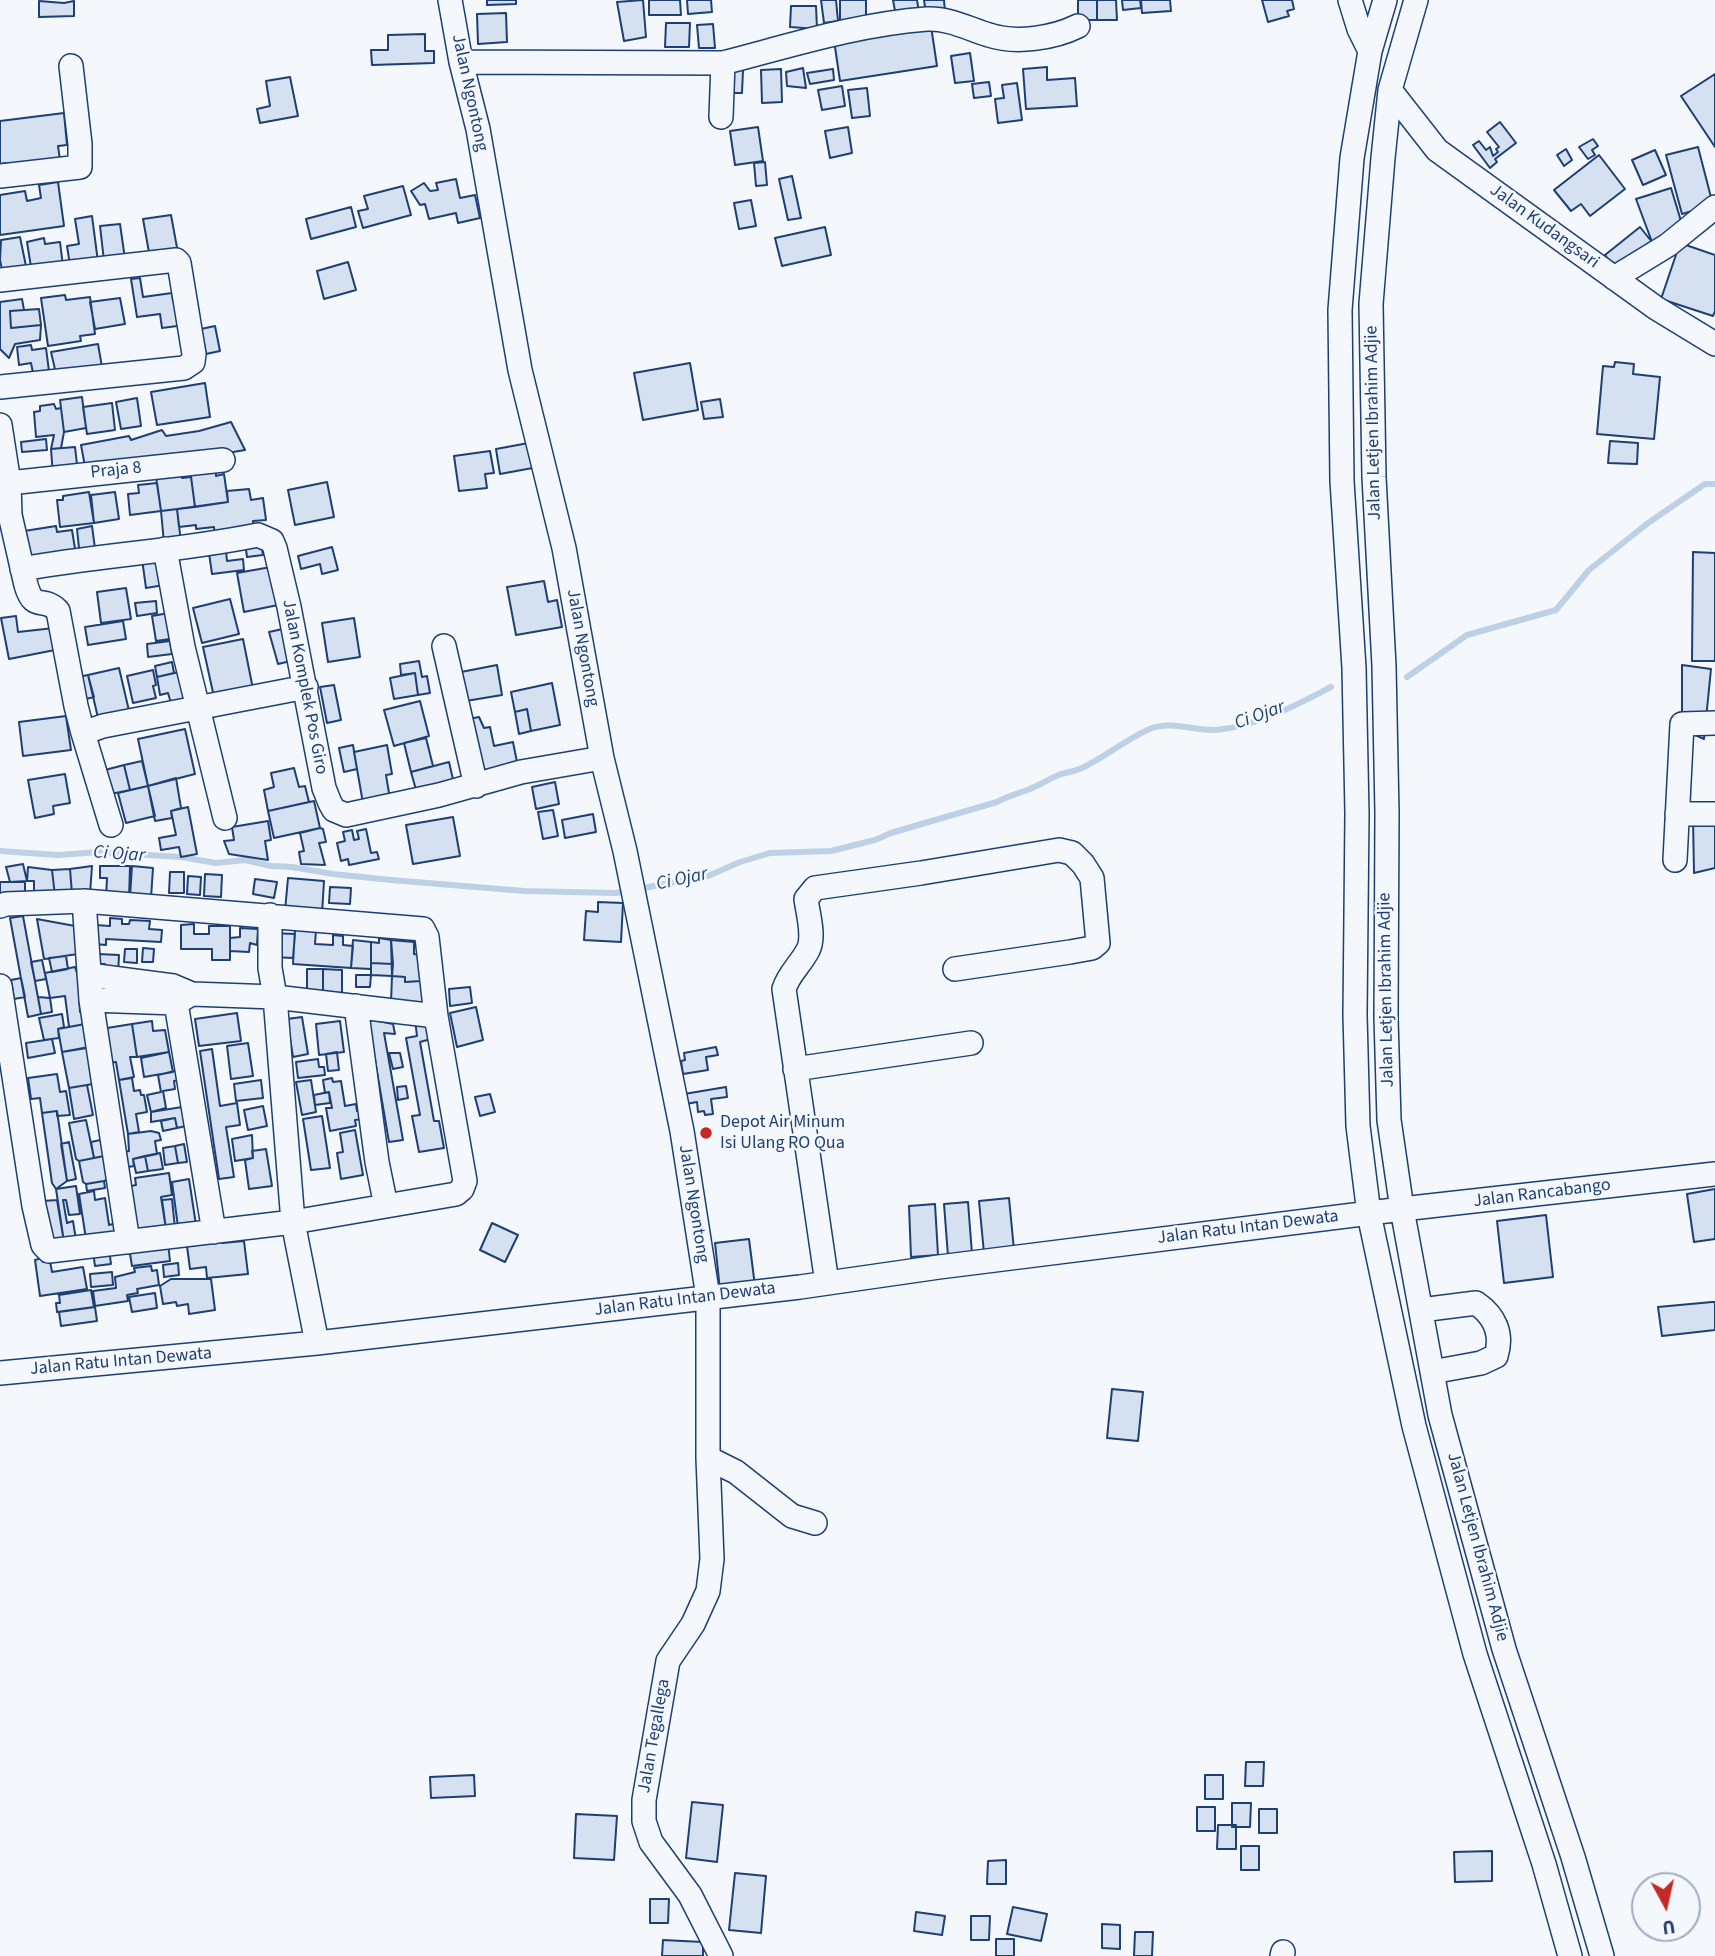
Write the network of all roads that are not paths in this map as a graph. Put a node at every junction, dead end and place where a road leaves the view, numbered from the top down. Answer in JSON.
{"nodes":[{"id":1,"x":450,"y":0,"type":"edge"},
{"id":2,"x":1350,"y":0,"type":"edge"},
{"id":3,"x":1385,"y":0,"type":"edge"},
{"id":4,"x":1416,"y":0,"type":"edge"},
{"id":5,"x":1078,"y":26,"type":"dead end"},
{"id":6,"x":1370,"y":51,"type":"junction"},
{"id":7,"x":461,"y":62,"type":"junction"},
{"id":8,"x":723,"y":63,"type":"junction"},
{"id":9,"x":71,"y":66,"type":"dead end"},
{"id":10,"x":1390,"y":90,"type":"junction"},
{"id":11,"x":721,"y":117,"type":"dead end"},
{"id":12,"x":0,"y":176,"type":"edge"},
{"id":13,"x":1715,"y":207,"type":"edge"},
{"id":14,"x":1614,"y":278,"type":"junction"},
{"id":15,"x":0,"y":280,"type":"edge"},
{"id":16,"x":1715,"y":345,"type":"edge"},
{"id":17,"x":0,"y":387,"type":"edge"},
{"id":18,"x":0,"y":425,"type":"edge"},
{"id":19,"x":223,"y":460,"type":"dead end"},
{"id":20,"x":1374,"y":477,"type":"junction"},
{"id":21,"x":1342,"y":481,"type":"junction"},
{"id":22,"x":9,"y":483,"type":"junction"},
{"id":23,"x":165,"y":549,"type":"junction"},
{"id":24,"x":22,"y":569,"type":"junction"},
{"id":25,"x":444,"y":646,"type":"dead end"},
{"id":26,"x":306,"y":687,"type":"junction"},
{"id":27,"x":197,"y":708,"type":"junction"},
{"id":28,"x":1715,"y":723,"type":"edge"},
{"id":29,"x":83,"y":733,"type":"junction"},
{"id":30,"x":602,"y":758,"type":"junction"},
{"id":31,"x":476,"y":786,"type":"junction"},
{"id":32,"x":1677,"y":814,"type":"junction"},
{"id":33,"x":1715,"y":814,"type":"edge"},
{"id":34,"x":225,"y":818,"type":"dead end"},
{"id":35,"x":111,"y":825,"type":"dead end"},
{"id":36,"x":1675,"y":860,"type":"dead end"},
{"id":37,"x":84,"y":901,"type":"junction"},
{"id":38,"x":0,"y":906,"type":"edge"},
{"id":39,"x":270,"y":915,"type":"junction"},
{"id":40,"x":955,"y":969,"type":"dead end"},
{"id":41,"x":89,"y":975,"type":"junction"},
{"id":42,"x":0,"y":986,"type":"edge"},
{"id":43,"x":184,"y":998,"type":"junction"},
{"id":44,"x":275,"y":998,"type":"junction"},
{"id":45,"x":91,"y":1000,"type":"junction"},
{"id":46,"x":356,"y":1006,"type":"junction"},
{"id":47,"x":436,"y":1016,"type":"junction"},
{"id":48,"x":971,"y":1043,"type":"dead end"},
{"id":49,"x":796,"y":1069,"type":"junction"},
{"id":50,"x":1715,"y":1174,"type":"edge"},
{"id":51,"x":386,"y":1206,"type":"junction"},
{"id":52,"x":1402,"y":1209,"type":"junction"},
{"id":53,"x":1369,"y":1213,"type":"junction"},
{"id":54,"x":293,"y":1222,"type":"junction"},
{"id":55,"x":214,"y":1232,"type":"junction"},
{"id":56,"x":128,"y":1242,"type":"junction"},
{"id":57,"x":827,"y":1283,"type":"junction"},
{"id":58,"x":708,"y":1297,"type":"junction"},
{"id":59,"x":1421,"y":1310,"type":"junction"},
{"id":60,"x":317,"y":1343,"type":"junction"},
{"id":61,"x":1432,"y":1372,"type":"junction"},
{"id":62,"x":0,"y":1373,"type":"edge"},
{"id":63,"x":708,"y":1458,"type":"junction"},
{"id":64,"x":815,"y":1523,"type":"dead end"},
{"id":65,"x":1504,"y":1649,"type":"junction"},
{"id":66,"x":1475,"y":1654,"type":"junction"},
{"id":67,"x":720,"y":1956,"type":"edge"},
{"id":68,"x":1570,"y":1956,"type":"edge"},
{"id":69,"x":1602,"y":1956,"type":"edge"}],
"edges":[{"from":1,"to":7,"type":"street","name":"Jalan Ngontong"},
{"from":2,"to":6,"type":"street"},
{"from":3,"to":6,"type":"street","name":"Jalan Letjen Ibrahim Adjie"},
{"from":4,"to":10,"type":"street","name":"Jalan Letjen Ibrahim Adjie"},
{"from":5,"to":8,"type":"street"},
{"from":6,"to":21,"type":"street","name":"Jalan Letjen Ibrahim Adjie"},
{"from":7,"to":8,"type":"street"},
{"from":7,"to":30,"type":"street","name":"Jalan Ngontong"},
{"from":8,"to":11,"type":"street"},
{"from":9,"to":12,"type":"street"},
{"from":10,"to":14,"type":"street","name":"Jalan Kudangsari"},
{"from":10,"to":20,"type":"street","name":"Jalan Letjen Ibrahim Adjie"},
{"from":13,"to":14,"type":"street"},
{"from":14,"to":16,"type":"street","name":"Jalan Kudangsari"},
{"from":15,"to":17,"type":"street"},
{"from":18,"to":22,"type":"street"},
{"from":19,"to":22,"type":"street","name":"Praja 8"},
{"from":20,"to":21,"type":"street"},
{"from":20,"to":52,"type":"street","name":"Jalan Letjen Ibrahim Adjie"},
{"from":21,"to":53,"type":"street","name":"Jalan Letjen Ibrahim Adjie"},
{"from":22,"to":24,"type":"street"},
{"from":23,"to":24,"type":"street","name":"Jalan Komplek Pos Giro"},
{"from":23,"to":26,"type":"street","name":"Jalan Komplek Pos Giro"},
{"from":23,"to":27,"type":"street"},
{"from":24,"to":29,"type":"street"},
{"from":25,"to":31,"type":"street"},
{"from":26,"to":27,"type":"street"},
{"from":26,"to":31,"type":"street","name":"Jalan Komplek Pos Giro"},
{"from":27,"to":29,"type":"street"},
{"from":27,"to":34,"type":"street"},
{"from":28,"to":32,"type":"street"},
{"from":29,"to":35,"type":"street"},
{"from":30,"to":31,"type":"street","name":"Jalan Komplek Pos Giro"},
{"from":30,"to":58,"type":"street","name":"Jalan Ngontong"},
{"from":32,"to":33,"type":"street"},
{"from":32,"to":36,"type":"street"},
{"from":37,"to":38,"type":"street"},
{"from":37,"to":39,"type":"street"},
{"from":37,"to":41,"type":"street"},
{"from":39,"to":44,"type":"street"},
{"from":39,"to":47,"type":"street"},
{"from":40,"to":49,"type":"street"},
{"from":41,"to":43,"type":"street"},
{"from":41,"to":45,"type":"street"},
{"from":42,"to":56,"type":"street"},
{"from":43,"to":44,"type":"street"},
{"from":43,"to":45,"type":"street"},
{"from":43,"to":55,"type":"street"},
{"from":44,"to":46,"type":"street"},
{"from":44,"to":54,"type":"street"},
{"from":45,"to":56,"type":"street"},
{"from":46,"to":47,"type":"street"},
{"from":46,"to":51,"type":"street"},
{"from":47,"to":51,"type":"street"},
{"from":48,"to":49,"type":"street"},
{"from":49,"to":57,"type":"street"},
{"from":50,"to":52,"type":"street","name":"Jalan Rancabango"},
{"from":51,"to":54,"type":"street"},
{"from":52,"to":53,"type":"street","name":"Jalan Rancabango"},
{"from":52,"to":59,"type":"street","name":"Jalan Letjen Ibrahim Adjie"},
{"from":53,"to":57,"type":"street","name":"Jalan Ratu Intan Dewata"},
{"from":53,"to":66,"type":"street","name":"Jalan Letjen Ibrahim Adjie"},
{"from":54,"to":55,"type":"street"},
{"from":54,"to":60,"type":"street"},
{"from":55,"to":56,"type":"street"},
{"from":57,"to":58,"type":"street","name":"Jalan Ratu Intan Dewata"},
{"from":58,"to":60,"type":"street","name":"Jalan Ratu Intan Dewata"},
{"from":58,"to":63,"type":"street","name":"Jalan Tegallega"},
{"from":59,"to":61,"type":"street","name":"Jalan Letjen Ibrahim Adjie"},
{"from":59,"to":61,"type":"street"},
{"from":60,"to":62,"type":"street","name":"Jalan Ratu Intan Dewata"},
{"from":61,"to":65,"type":"street","name":"Jalan Letjen Ibrahim Adjie"},
{"from":63,"to":64,"type":"street"},
{"from":63,"to":67,"type":"street","name":"Jalan Tegallega"},
{"from":65,"to":66,"type":"street"},
{"from":65,"to":69,"type":"street","name":"Jalan Letjen Ibrahim Adjie"},
{"from":66,"to":68,"type":"street","name":"Jalan Letjen Ibrahim Adjie"}]}
